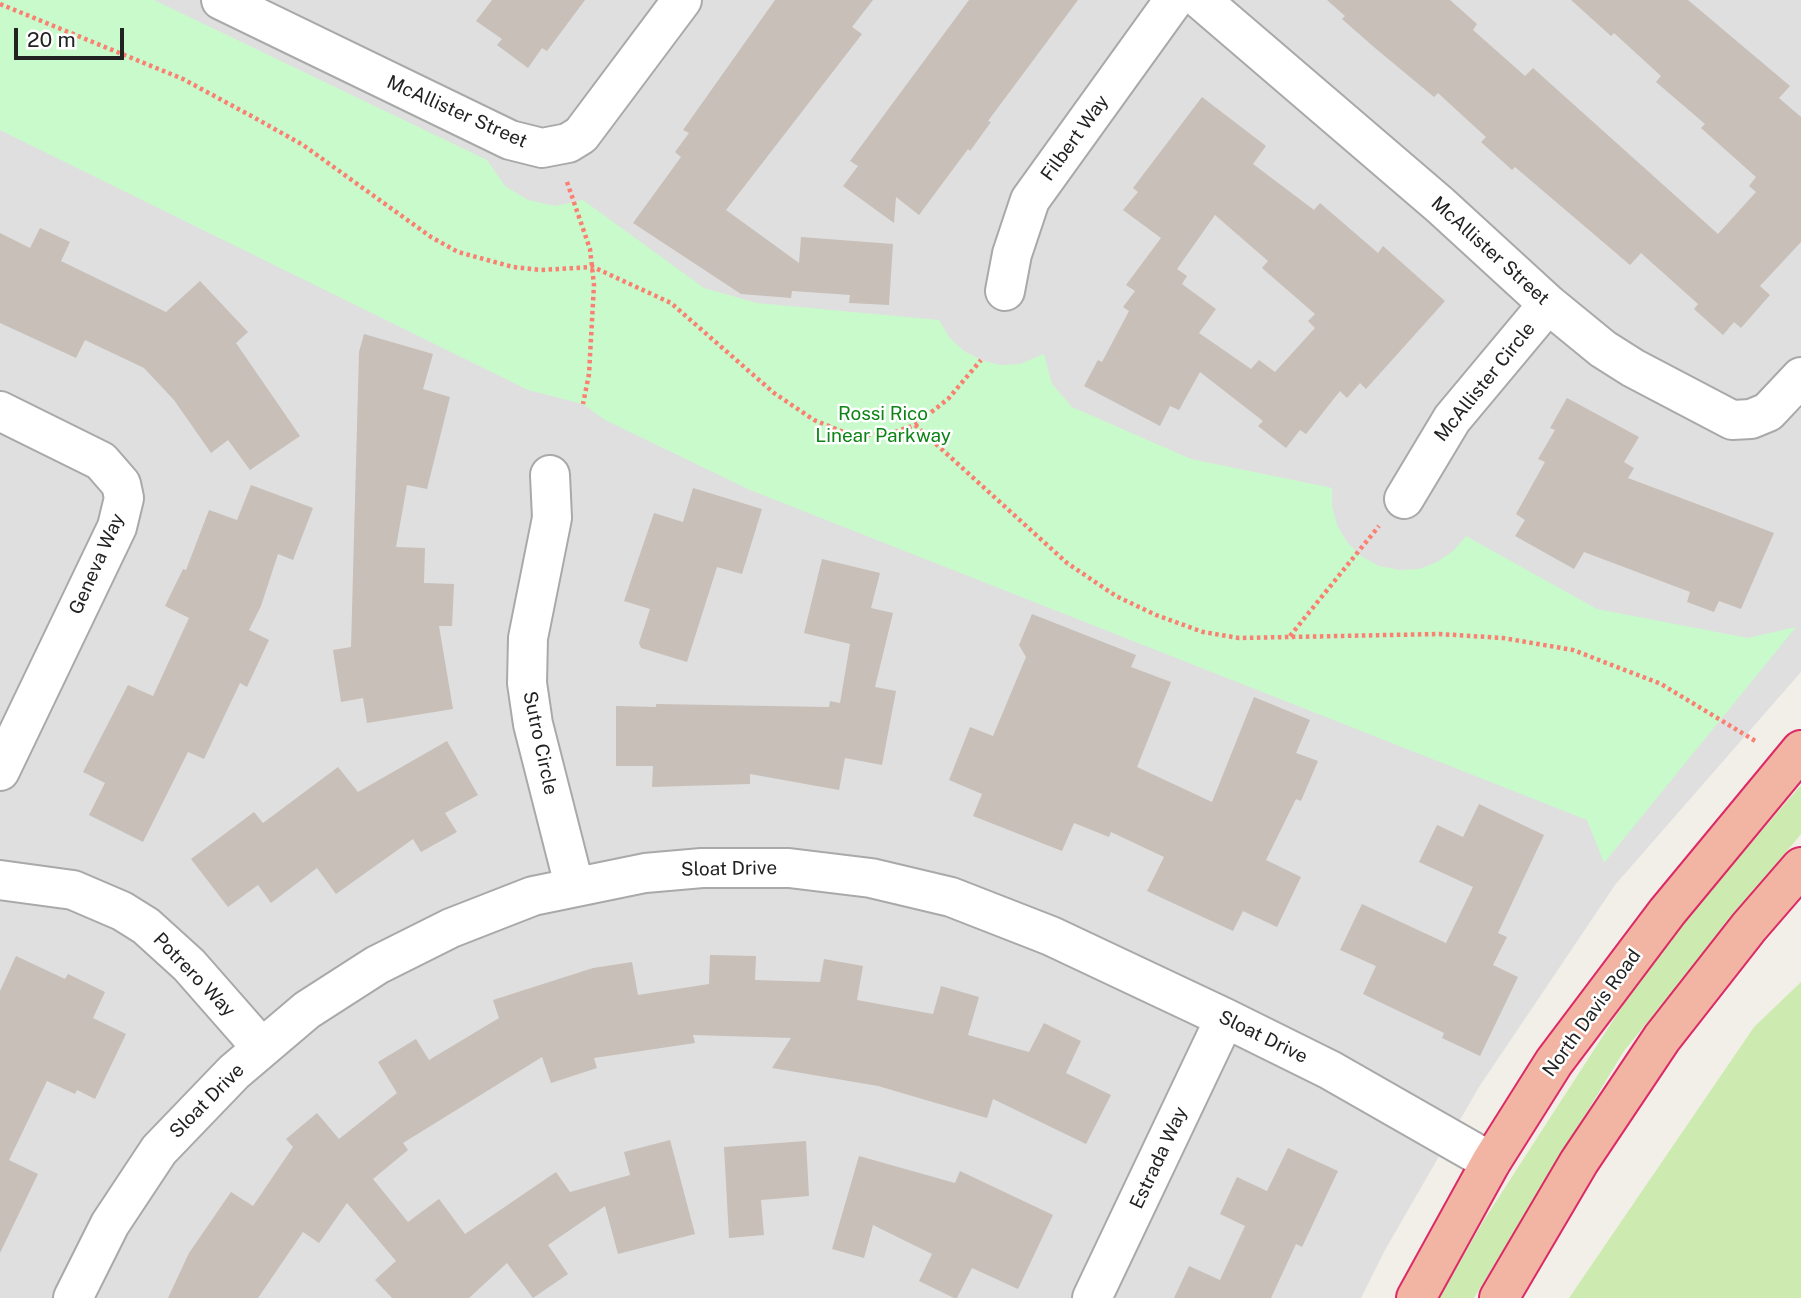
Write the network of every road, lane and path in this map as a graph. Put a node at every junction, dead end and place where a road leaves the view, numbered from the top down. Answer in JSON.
{"nodes":[{"id":1,"x":221,"y":0,"type":"edge"},
{"id":2,"x":682,"y":0,"type":"edge"},
{"id":3,"x":1174,"y":0,"type":"edge"},
{"id":4,"x":1201,"y":0,"type":"edge"},
{"id":5,"x":0,"y":4,"type":"edge"},
{"id":6,"x":574,"y":203,"type":"dead end"},
{"id":7,"x":593,"y":267,"type":"junction"},
{"id":8,"x":1005,"y":291,"type":"dead end"},
{"id":9,"x":1548,"y":304,"type":"junction"},
{"id":10,"x":981,"y":360,"type":"dead end"},
{"id":11,"x":1801,"y":377,"type":"edge"},
{"id":12,"x":583,"y":404,"type":"dead end"},
{"id":13,"x":0,"y":411,"type":"edge"},
{"id":14,"x":915,"y":425,"type":"junction"},
{"id":15,"x":550,"y":475,"type":"dead end"},
{"id":16,"x":1404,"y":499,"type":"joint"},
{"id":17,"x":1290,"y":636,"type":"junction"},
{"id":18,"x":1756,"y":742,"type":"dead end"},
{"id":19,"x":1801,"y":750,"type":"edge"},
{"id":20,"x":0,"y":771,"type":"edge"},
{"id":21,"x":1801,"y":867,"type":"edge"},
{"id":22,"x":0,"y":880,"type":"edge"},
{"id":23,"x":574,"y":885,"type":"junction"},
{"id":24,"x":1225,"y":1018,"type":"junction"},
{"id":25,"x":261,"y":1047,"type":"junction"},
{"id":26,"x":1492,"y":1162,"type":"junction"},
{"id":27,"x":73,"y":1298,"type":"edge"},
{"id":28,"x":1092,"y":1298,"type":"edge"},
{"id":29,"x":1416,"y":1298,"type":"edge"},
{"id":30,"x":1499,"y":1298,"type":"edge"}],
"edges":[{"from":1,"to":2,"type":"street","name":"McAllister Street"},
{"from":3,"to":8,"type":"street","name":"Filbert Way"},
{"from":4,"to":9,"type":"street","name":"McAllister Street"},
{"from":5,"to":7,"type":"path"},
{"from":6,"to":7,"type":"path"},
{"from":7,"to":12,"type":"path"},
{"from":7,"to":14,"type":"path"},
{"from":9,"to":11,"type":"street","name":"McAllister Street"},
{"from":9,"to":16,"type":"street","name":"McAllister Circle"},
{"from":10,"to":14,"type":"path"},
{"from":13,"to":20,"type":"street","name":"Geneva Way"},
{"from":14,"to":17,"type":"path"},
{"from":15,"to":23,"type":"street","name":"Sutro Circle"},
{"from":16,"to":17,"type":"path"},
{"from":17,"to":18,"type":"path"},
{"from":19,"to":26,"type":"highway","name":"North Davis Road"},
{"from":21,"to":30,"type":"highway"},
{"from":22,"to":25,"type":"street","name":"Potrero Way"},
{"from":23,"to":24,"type":"street","name":"Sloat Drive"},
{"from":23,"to":25,"type":"street","name":"Sloat Drive"},
{"from":24,"to":26,"type":"street","name":"Sloat Drive"},
{"from":24,"to":28,"type":"street","name":"Estrada Way"},
{"from":25,"to":27,"type":"street","name":"Sloat Drive"},
{"from":26,"to":29,"type":"highway","name":"North Davis Road"}]}
